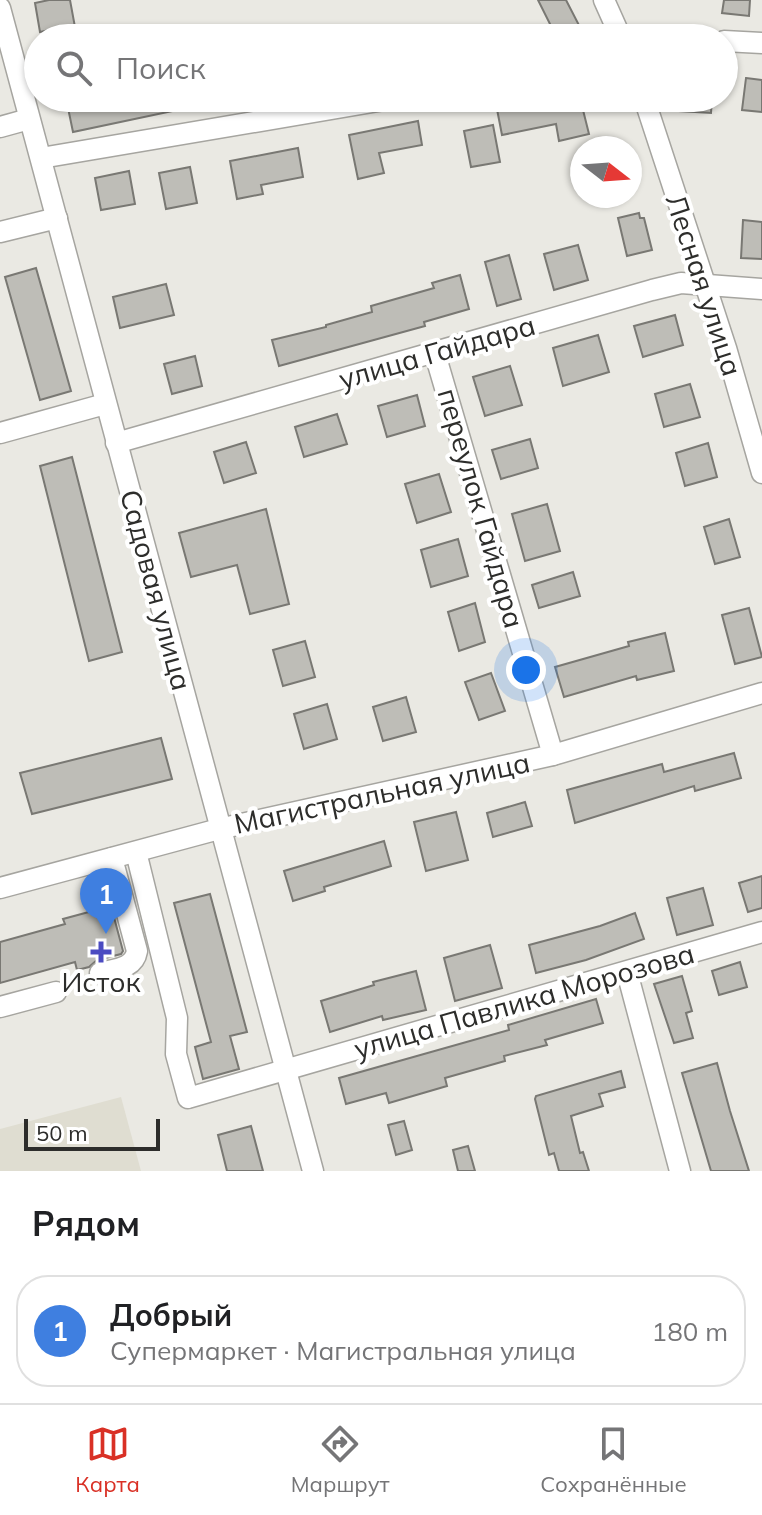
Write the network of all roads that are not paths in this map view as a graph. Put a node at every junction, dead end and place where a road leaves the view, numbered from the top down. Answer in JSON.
{"nodes":[{"id":1,"x":604,"y":0,"type":"edge"},
{"id":2,"x":0,"y":8,"type":"edge"},
{"id":3,"x":615,"y":24,"type":"edge"},
{"id":4,"x":738,"y":42,"type":"edge"},
{"id":5,"x":762,"y":43,"type":"edge"},
{"id":6,"x":24,"y":100,"type":"edge"},
{"id":7,"x":27,"y":112,"type":"edge"},
{"id":8,"x":313,"y":112,"type":"edge"},
{"id":9,"x":649,"y":112,"type":"edge"},
{"id":10,"x":29,"y":119,"type":"junction"},
{"id":11,"x":0,"y":127,"type":"edge"},
{"id":12,"x":41,"y":158,"type":"junction"},
{"id":13,"x":57,"y":218,"type":"junction"},
{"id":14,"x":0,"y":232,"type":"edge"},
{"id":15,"x":705,"y":285,"type":"junction"},
{"id":16,"x":762,"y":289,"type":"edge"},
{"id":17,"x":435,"y":354,"type":"junction"},
{"id":18,"x":105,"y":404,"type":"junction"},
{"id":19,"x":0,"y":433,"type":"edge"},
{"id":20,"x":116,"y":443,"type":"junction"},
{"id":21,"x":762,"y":473,"type":"edge"},
{"id":22,"x":762,"y":693,"type":"edge"},
{"id":23,"x":553,"y":755,"type":"junction"},
{"id":24,"x":219,"y":829,"type":"junction"},
{"id":25,"x":136,"y":852,"type":"junction"},
{"id":26,"x":112,"y":858,"type":"junction"},
{"id":27,"x":0,"y":888,"type":"edge"},
{"id":28,"x":762,"y":932,"type":"edge"},
{"id":29,"x":627,"y":972,"type":"junction"},
{"id":30,"x":100,"y":973,"type":"dead end"},
{"id":31,"x":56,"y":992,"type":"dead end"},
{"id":32,"x":0,"y":1007,"type":"edge"},
{"id":33,"x":285,"y":1070,"type":"junction"},
{"id":34,"x":313,"y":1171,"type":"edge"},
{"id":35,"x":680,"y":1171,"type":"edge"}],
"edges":[{"from":1,"to":3,"type":"street"},
{"from":2,"to":6,"type":"street","name":"Садовая улица"},
{"from":4,"to":5,"type":"street"},
{"from":7,"to":10,"type":"street","name":"Садовая улица"},
{"from":8,"to":12,"type":"street"},
{"from":9,"to":15,"type":"street","name":"Лесная улица"},
{"from":10,"to":11,"type":"street"},
{"from":10,"to":12,"type":"street","name":"Садовая улица"},
{"from":12,"to":13,"type":"street","name":"Садовая улица"},
{"from":13,"to":14,"type":"street"},
{"from":13,"to":18,"type":"street","name":"Садовая улица"},
{"from":15,"to":16,"type":"street","name":"улица Гайдара"},
{"from":15,"to":17,"type":"street","name":"улица Гайдара"},
{"from":15,"to":21,"type":"street","name":"Лесная улица"},
{"from":17,"to":20,"type":"street","name":"улица Гайдара"},
{"from":17,"to":23,"type":"street","name":"переулок Гайдара"},
{"from":18,"to":19,"type":"street"},
{"from":18,"to":20,"type":"street","name":"Садовая улица"},
{"from":20,"to":24,"type":"street","name":"Садовая улица"},
{"from":22,"to":23,"type":"street","name":"Магистральная улица"},
{"from":23,"to":24,"type":"street","name":"Магистральная улица"},
{"from":24,"to":25,"type":"street","name":"Магистральная улица"},
{"from":24,"to":33,"type":"street","name":"Садовая улица"},
{"from":25,"to":26,"type":"street","name":"Магистральная улица"},
{"from":25,"to":33,"type":"street","name":"улица Павлика Морозова"},
{"from":26,"to":27,"type":"street","name":"Магистральная улица"},
{"from":26,"to":30,"type":"street"},
{"from":28,"to":29,"type":"street","name":"улица Павлика Морозова"},
{"from":29,"to":33,"type":"street","name":"улица Павлика Морозова"},
{"from":29,"to":35,"type":"street"},
{"from":31,"to":32,"type":"street"},
{"from":33,"to":34,"type":"street","name":"Садовая улица"}]}
